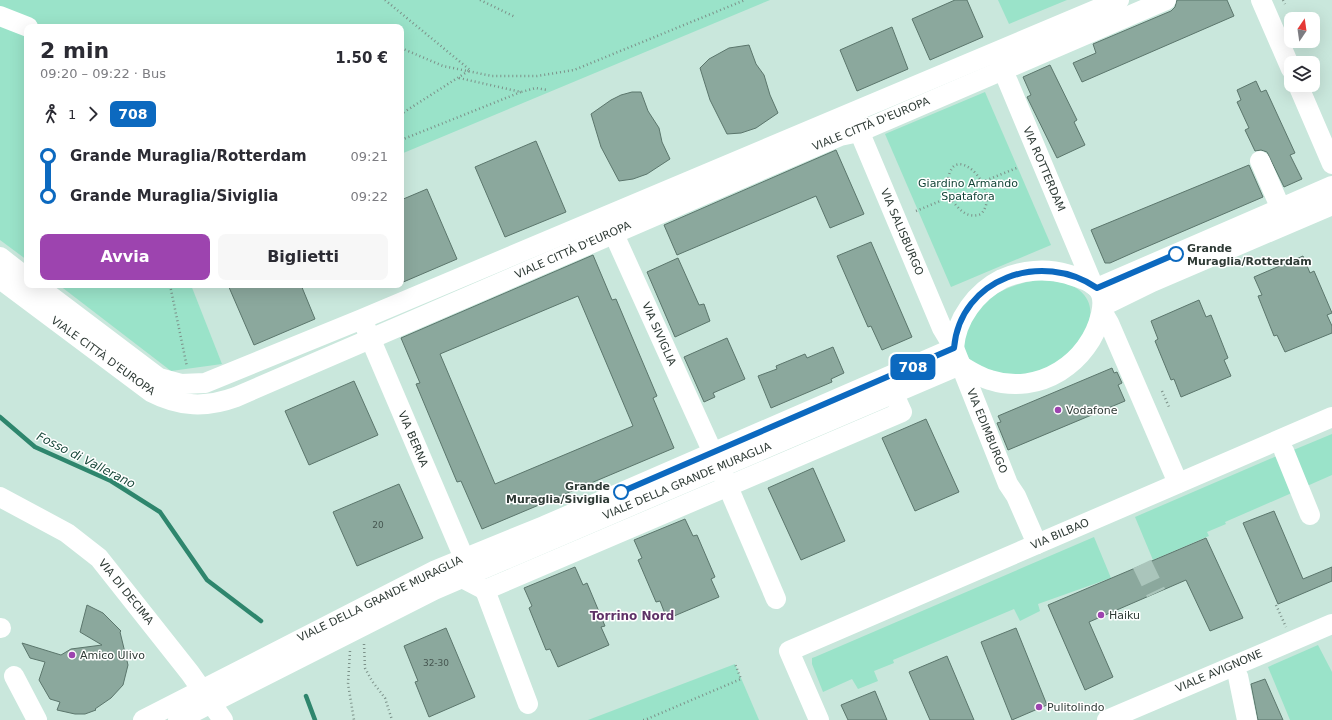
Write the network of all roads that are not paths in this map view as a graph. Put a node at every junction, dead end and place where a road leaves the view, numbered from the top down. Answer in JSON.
{"nodes":[{"id":1,"x":1119,"y":0,"type":"edge"},
{"id":2,"x":1166,"y":0,"type":"edge"},
{"id":3,"x":1261,"y":0,"type":"edge"},
{"id":4,"x":0,"y":16,"type":"edge"},
{"id":5,"x":24,"y":25,"type":"edge"},
{"id":6,"x":1285,"y":56,"type":"edge"},
{"id":7,"x":999,"y":61,"type":"junction"},
{"id":8,"x":1301,"y":92,"type":"edge"},
{"id":9,"x":855,"y":123,"type":"junction"},
{"id":10,"x":1260,"y":161,"type":"dead end"},
{"id":11,"x":1332,"y":164,"type":"edge"},
{"id":12,"x":1332,"y":186,"type":"edge"},
{"id":13,"x":1332,"y":205,"type":"edge"},
{"id":14,"x":1281,"y":209,"type":"junction"},
{"id":15,"x":610,"y":224,"type":"junction"},
{"id":16,"x":0,"y":257,"type":"edge"},
{"id":17,"x":24,"y":276,"type":"edge"},
{"id":18,"x":0,"y":279,"type":"edge"},
{"id":19,"x":39,"y":288,"type":"edge"},
{"id":20,"x":1099,"y":297,"type":"junction"},
{"id":21,"x":68,"y":320,"type":"junction"},
{"id":22,"x":362,"y":320,"type":"junction"},
{"id":23,"x":371,"y":339,"type":"junction"},
{"id":24,"x":957,"y":356,"type":"junction"},
{"id":25,"x":893,"y":392,"type":"junction"},
{"id":26,"x":1332,"y":418,"type":"edge"},
{"id":27,"x":1284,"y":451,"type":"dead end"},
{"id":28,"x":716,"y":460,"type":"junction"},
{"id":29,"x":1178,"y":483,"type":"junction"},
{"id":30,"x":728,"y":487,"type":"junction"},
{"id":31,"x":0,"y":497,"type":"edge"},
{"id":32,"x":1310,"y":515,"type":"dead end"},
{"id":33,"x":1038,"y":544,"type":"junction"},
{"id":34,"x":464,"y":558,"type":"junction"},
{"id":35,"x":462,"y":578,"type":"junction"},
{"id":36,"x":484,"y":590,"type":"junction"},
{"id":37,"x":776,"y":599,"type":"dead end"},
{"id":38,"x":1332,"y":624,"type":"edge"},
{"id":39,"x":353,"y":625,"type":"junction"},
{"id":40,"x":14,"y":676,"type":"dead end"},
{"id":41,"x":1238,"y":676,"type":"dead end"},
{"id":42,"x":528,"y":704,"type":"dead end"},
{"id":43,"x":37,"y":720,"type":"edge"},
{"id":44,"x":143,"y":720,"type":"edge"},
{"id":45,"x":178,"y":720,"type":"edge"},
{"id":46,"x":223,"y":720,"type":"edge"},
{"id":47,"x":819,"y":720,"type":"edge"},
{"id":48,"x":1107,"y":720,"type":"edge"},
{"id":49,"x":1247,"y":720,"type":"edge"}],
"edges":[{"from":1,"to":7,"type":"street","name":"VIALE CITTÀ D'EUROPA"},
{"from":2,"to":7,"type":"street","name":"VIALE CITTÀ D'EUROPA"},
{"from":3,"to":6,"type":"street"},
{"from":4,"to":5,"type":"street"},
{"from":7,"to":9,"type":"street","name":"VIALE CITTÀ D'EUROPA"},
{"from":7,"to":20,"type":"street","name":"VIA ROTTERDAM"},
{"from":8,"to":11,"type":"street"},
{"from":9,"to":15,"type":"street","name":"VIALE CITTÀ D'EUROPA"},
{"from":9,"to":24,"type":"street","name":"VIA SALISBURGO"},
{"from":10,"to":14,"type":"street"},
{"from":12,"to":14,"type":"street"},
{"from":13,"to":20,"type":"street"},
{"from":14,"to":20,"type":"street"},
{"from":15,"to":22,"type":"street","name":"VIALE CITTÀ D'EUROPA"},
{"from":15,"to":23,"type":"street","name":"VIALE CITTÀ D'EUROPA"},
{"from":15,"to":28,"type":"street","name":"VIA SIVIGLIA"},
{"from":16,"to":17,"type":"street"},
{"from":18,"to":21,"type":"street","name":"VIALE CITTÀ D'EUROPA"},
{"from":19,"to":21,"type":"street","name":"VIALE CITTÀ D'EUROPA"},
{"from":20,"to":24,"type":"street"},
{"from":20,"to":24,"type":"street"},
{"from":20,"to":29,"type":"street"},
{"from":21,"to":22,"type":"street","name":"VIALE CITTÀ D'EUROPA"},
{"from":21,"to":23,"type":"street","name":"VIALE CITTÀ D'EUROPA"},
{"from":22,"to":23,"type":"street","name":"VIA BERNA"},
{"from":23,"to":34,"type":"street","name":"VIA BERNA"},
{"from":24,"to":25,"type":"street","name":"VIALE DELLA GRANDE MURAGLIA"},
{"from":24,"to":28,"type":"street","name":"VIALE DELLA GRANDE MURAGLIA"},
{"from":24,"to":33,"type":"street","name":"VIA EDIMBURGO"},
{"from":25,"to":28,"type":"street","name":"VIALE DELLA GRANDE MURAGLIA"},
{"from":25,"to":30,"type":"street"},
{"from":26,"to":29,"type":"street","name":"VIA BILBAO"},
{"from":27,"to":32,"type":"street"},
{"from":28,"to":30,"type":"street","name":"VIA SIVIGLIA"},
{"from":28,"to":34,"type":"street","name":"VIALE DELLA GRANDE MURAGLIA"},
{"from":28,"to":35,"type":"street","name":"VIALE DELLA GRANDE MURAGLIA"},
{"from":29,"to":33,"type":"street","name":"VIA BILBAO"},
{"from":30,"to":36,"type":"street"},
{"from":30,"to":37,"type":"street","name":"VIA SIVIGLIA"},
{"from":31,"to":46,"type":"street","name":"VIA DI DECIMA"},
{"from":33,"to":47,"type":"street","name":"VIA BILBAO"},
{"from":34,"to":39,"type":"street","name":"VIALE DELLA GRANDE MURAGLIA"},
{"from":35,"to":36,"type":"street"},
{"from":35,"to":39,"type":"street","name":"VIALE DELLA GRANDE MURAGLIA"},
{"from":36,"to":42,"type":"street"},
{"from":38,"to":48,"type":"street","name":"VIALE AVIGNONE"},
{"from":39,"to":44,"type":"street","name":"VIALE DELLA GRANDE MURAGLIA"},
{"from":39,"to":45,"type":"street"},
{"from":40,"to":43,"type":"street"},
{"from":41,"to":49,"type":"street"}]}
